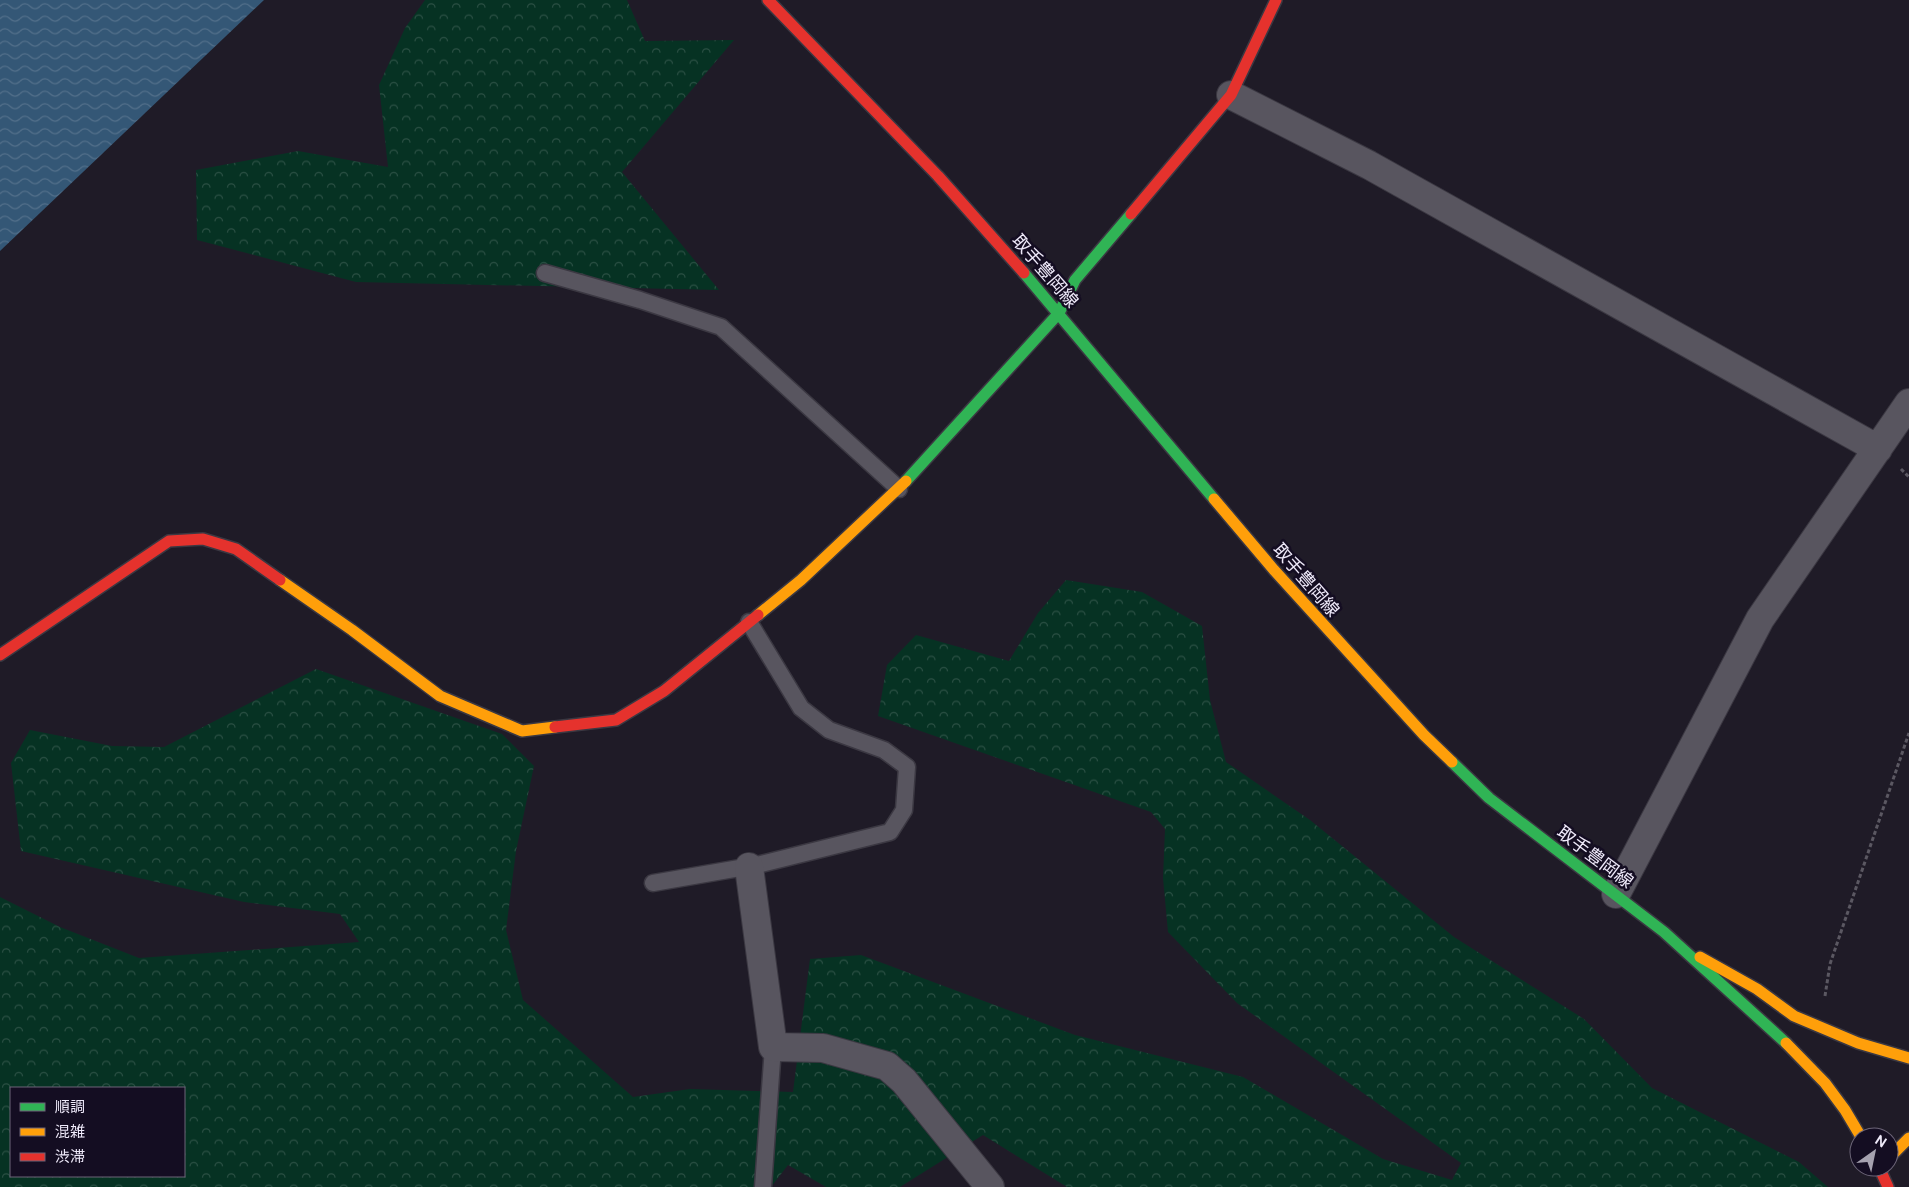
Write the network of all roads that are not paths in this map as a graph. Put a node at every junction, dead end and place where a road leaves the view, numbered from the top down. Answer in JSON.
{"nodes":[{"id":1,"x":768,"y":0,"type":"edge"},
{"id":2,"x":1276,"y":0,"type":"edge"},
{"id":3,"x":1231,"y":95,"type":"junction"},
{"id":4,"x":545,"y":273,"type":"dead end"},
{"id":5,"x":1059,"y":313,"type":"junction"},
{"id":6,"x":1909,"y":403,"type":"edge"},
{"id":7,"x":1878,"y":449,"type":"junction"},
{"id":8,"x":899,"y":489,"type":"junction"},
{"id":9,"x":749,"y":622,"type":"junction"},
{"id":10,"x":0,"y":655,"type":"edge"},
{"id":11,"x":749,"y":867,"type":"junction"},
{"id":12,"x":653,"y":883,"type":"dead end"},
{"id":13,"x":1616,"y":894,"type":"junction"},
{"id":14,"x":1681,"y":946,"type":"junction"},
{"id":15,"x":773,"y":1047,"type":"junction"},
{"id":16,"x":1909,"y":1058,"type":"edge"},
{"id":17,"x":1855,"y":1127,"type":"edge"},
{"id":18,"x":1909,"y":1138,"type":"edge"},
{"id":19,"x":1899,"y":1148,"type":"edge"},
{"id":20,"x":1902,"y":1160,"type":"dead end"},
{"id":21,"x":1899,"y":1161,"type":"edge"},
{"id":22,"x":763,"y":1187,"type":"edge"},
{"id":23,"x":990,"y":1187,"type":"edge"}],
"edges":[{"from":1,"to":5,"type":"street","name":"取手豊岡線"},
{"from":2,"to":3,"type":"street"},
{"from":3,"to":5,"type":"street"},
{"from":3,"to":7,"type":"street"},
{"from":4,"to":8,"type":"lane"},
{"from":5,"to":8,"type":"street"},
{"from":5,"to":13,"type":"street","name":"取手豊岡線"},
{"from":6,"to":7,"type":"street"},
{"from":7,"to":13,"type":"street"},
{"from":8,"to":9,"type":"street"},
{"from":9,"to":10,"type":"street"},
{"from":9,"to":11,"type":"lane"},
{"from":11,"to":12,"type":"lane"},
{"from":11,"to":15,"type":"street"},
{"from":13,"to":14,"type":"street","name":"取手豊岡線"},
{"from":14,"to":16,"type":"street"},
{"from":14,"to":17,"type":"street","name":"取手豊岡線"},
{"from":15,"to":22,"type":"lane"},
{"from":15,"to":23,"type":"street"},
{"from":18,"to":19,"type":"street"},
{"from":20,"to":21,"type":"street"}]}
